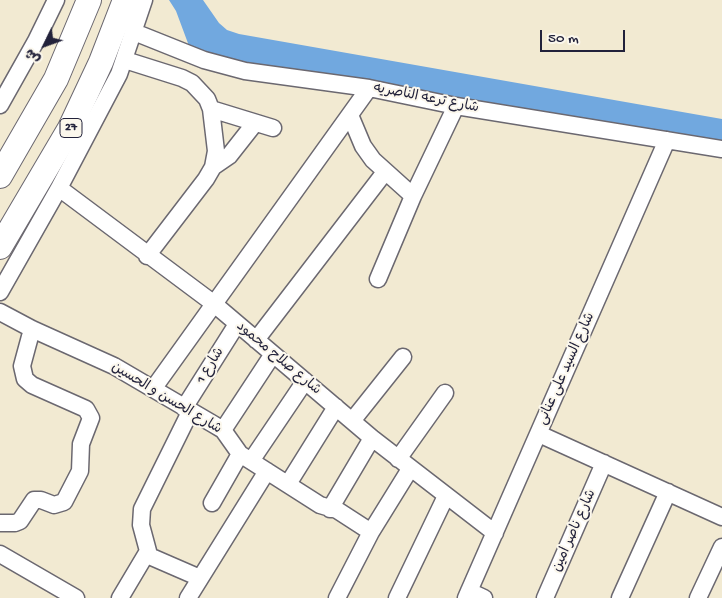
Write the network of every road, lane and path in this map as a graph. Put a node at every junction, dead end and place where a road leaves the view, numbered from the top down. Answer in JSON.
{"nodes":[{"id":1,"x":56,"y":0,"type":"edge"},
{"id":2,"x":89,"y":0,"type":"edge"},
{"id":3,"x":125,"y":0,"type":"edge"},
{"id":4,"x":144,"y":0,"type":"edge"},
{"id":5,"x":134,"y":32,"type":"junction"},
{"id":6,"x":125,"y":60,"type":"junction"},
{"id":7,"x":369,"y":88,"type":"junction"},
{"id":8,"x":0,"y":105,"type":"edge"},
{"id":9,"x":456,"y":106,"type":"junction"},
{"id":10,"x":211,"y":109,"type":"junction"},
{"id":11,"x":350,"y":115,"type":"junction"},
{"id":12,"x":255,"y":123,"type":"junction"},
{"id":13,"x":273,"y":128,"type":"dead end"},
{"id":14,"x":667,"y":140,"type":"junction"},
{"id":15,"x":722,"y":149,"type":"edge"},
{"id":16,"x":212,"y":167,"type":"junction"},
{"id":17,"x":385,"y":172,"type":"junction"},
{"id":18,"x":0,"y":176,"type":"edge"},
{"id":19,"x":59,"y":188,"type":"junction"},
{"id":20,"x":413,"y":196,"type":"junction"},
{"id":21,"x":0,"y":247,"type":"edge"},
{"id":22,"x":147,"y":256,"type":"junction"},
{"id":23,"x":378,"y":279,"type":"dead end"},
{"id":24,"x":0,"y":292,"type":"edge"},
{"id":25,"x":213,"y":304,"type":"junction"},
{"id":26,"x":0,"y":312,"type":"edge"},
{"id":27,"x":237,"y":324,"type":"junction"},
{"id":28,"x":32,"y":329,"type":"junction"},
{"id":29,"x":256,"y":340,"type":"junction"},
{"id":30,"x":272,"y":354,"type":"junction"},
{"id":31,"x":403,"y":357,"type":"dead end"},
{"id":32,"x":305,"y":381,"type":"junction"},
{"id":33,"x":153,"y":389,"type":"junction"},
{"id":34,"x":445,"y":393,"type":"dead end"},
{"id":35,"x":336,"y":407,"type":"junction"},
{"id":36,"x":187,"y":410,"type":"junction"},
{"id":37,"x":352,"y":421,"type":"junction"},
{"id":38,"x":223,"y":430,"type":"junction"},
{"id":39,"x":539,"y":434,"type":"junction"},
{"id":40,"x":372,"y":438,"type":"junction"},
{"id":41,"x":246,"y":458,"type":"junction"},
{"id":42,"x":604,"y":463,"type":"junction"},
{"id":43,"x":404,"y":464,"type":"junction"},
{"id":44,"x":267,"y":471,"type":"junction"},
{"id":45,"x":288,"y":484,"type":"junction"},
{"id":46,"x":668,"y":492,"type":"junction"},
{"id":47,"x":446,"y":496,"type":"junction"},
{"id":48,"x":212,"y":503,"type":"dead end"},
{"id":49,"x":330,"y":510,"type":"junction"},
{"id":50,"x":722,"y":517,"type":"edge"},
{"id":51,"x":0,"y":523,"type":"edge"},
{"id":52,"x":371,"y":532,"type":"junction"},
{"id":53,"x":495,"y":533,"type":"junction"},
{"id":54,"x":722,"y":547,"type":"edge"},
{"id":55,"x":0,"y":554,"type":"edge"},
{"id":56,"x":147,"y":555,"type":"junction"},
{"id":57,"x":200,"y":578,"type":"junction"},
{"id":58,"x":467,"y":594,"type":"edge"},
{"id":59,"x":76,"y":598,"type":"edge"},
{"id":60,"x":120,"y":598,"type":"edge"},
{"id":61,"x":188,"y":598,"type":"edge"},
{"id":62,"x":337,"y":598,"type":"edge"},
{"id":63,"x":397,"y":598,"type":"edge"},
{"id":64,"x":484,"y":598,"type":"edge"},
{"id":65,"x":545,"y":598,"type":"edge"},
{"id":66,"x":620,"y":598,"type":"edge"},
{"id":67,"x":698,"y":598,"type":"edge"}],
"edges":[{"from":1,"to":8,"type":"street"},
{"from":2,"to":18,"type":"highway"},
{"from":3,"to":21,"type":"highway","number":"27"},
{"from":4,"to":5,"type":"street"},
{"from":5,"to":6,"type":"street"},
{"from":5,"to":7,"type":"street","name":"شارع ترعه الناصريه"},
{"from":6,"to":10,"type":"street"},
{"from":6,"to":19,"type":"street"},
{"from":7,"to":9,"type":"street","name":"شارع ترعه الناصريه"},
{"from":7,"to":11,"type":"street"},
{"from":9,"to":14,"type":"street","name":"شارع ترعه الناصريه"},
{"from":9,"to":20,"type":"street"},
{"from":10,"to":12,"type":"street"},
{"from":10,"to":16,"type":"street"},
{"from":11,"to":17,"type":"street"},
{"from":11,"to":25,"type":"street"},
{"from":12,"to":13,"type":"street"},
{"from":12,"to":16,"type":"street"},
{"from":14,"to":15,"type":"street","name":"شارع ترعه الناصريه"},
{"from":14,"to":39,"type":"street","name":"شارع السيد على عنانى"},
{"from":16,"to":22,"type":"street"},
{"from":17,"to":20,"type":"street"},
{"from":17,"to":29,"type":"street"},
{"from":19,"to":22,"type":"street","name":"شارع صلاح محمود"},
{"from":19,"to":24,"type":"street"},
{"from":20,"to":23,"type":"street"},
{"from":22,"to":25,"type":"street","name":"شارع صلاح محمود"},
{"from":25,"to":27,"type":"street","name":"شارع صلاح محمود"},
{"from":25,"to":33,"type":"street"},
{"from":26,"to":28,"type":"street","name":"شارع الحسن و الحسين"},
{"from":27,"to":29,"type":"street","name":"شارع صلاح محمود"},
{"from":27,"to":36,"type":"street","name":"شارع 1"},
{"from":28,"to":33,"type":"street","name":"شارع الحسن و الحسين"},
{"from":28,"to":51,"type":"street"},
{"from":29,"to":30,"type":"street","name":"شارع صلاح محمود"},
{"from":30,"to":32,"type":"street","name":"شارع صلاح محمود"},
{"from":30,"to":38,"type":"street"},
{"from":31,"to":37,"type":"street"},
{"from":32,"to":35,"type":"street","name":"شارع صلاح محمود"},
{"from":32,"to":41,"type":"street"},
{"from":33,"to":36,"type":"street","name":"شارع الحسن و الحسين"},
{"from":34,"to":43,"type":"street"},
{"from":35,"to":37,"type":"street","name":"شارع صلاح محمود"},
{"from":35,"to":45,"type":"street"},
{"from":36,"to":38,"type":"street","name":"شارع الحسن و الحسين"},
{"from":36,"to":56,"type":"street","name":"شارع 1"},
{"from":37,"to":40,"type":"street","name":"شارع صلاح محمود"},
{"from":38,"to":41,"type":"street","name":"شارع الحسن و الحسين"},
{"from":39,"to":42,"type":"street"},
{"from":39,"to":53,"type":"street","name":"شارع السيد على عنانى"},
{"from":40,"to":43,"type":"street","name":"شارع صلاح محمود"},
{"from":40,"to":49,"type":"street"},
{"from":41,"to":44,"type":"street","name":"شارع الحسن و الحسين"},
{"from":41,"to":48,"type":"street"},
{"from":42,"to":46,"type":"street"},
{"from":42,"to":65,"type":"street","name":"شارع ناصر امين"},
{"from":43,"to":47,"type":"street","name":"شارع صلاح محمود"},
{"from":43,"to":52,"type":"street"},
{"from":44,"to":45,"type":"street","name":"شارع الحسن و الحسين"},
{"from":44,"to":57,"type":"street"},
{"from":45,"to":49,"type":"street","name":"شارع الحسن و الحسين"},
{"from":46,"to":50,"type":"street"},
{"from":46,"to":66,"type":"street"},
{"from":47,"to":53,"type":"street","name":"شارع صلاح محمود"},
{"from":47,"to":63,"type":"street"},
{"from":49,"to":52,"type":"street","name":"شارع الحسن و الحسين"},
{"from":52,"to":62,"type":"street"},
{"from":53,"to":58,"type":"street","name":"شارع السيد على عنانى"},
{"from":54,"to":67,"type":"street"},
{"from":55,"to":59,"type":"street"},
{"from":56,"to":57,"type":"street"},
{"from":56,"to":60,"type":"street"},
{"from":57,"to":61,"type":"street"},
{"from":58,"to":64,"type":"street"}]}
